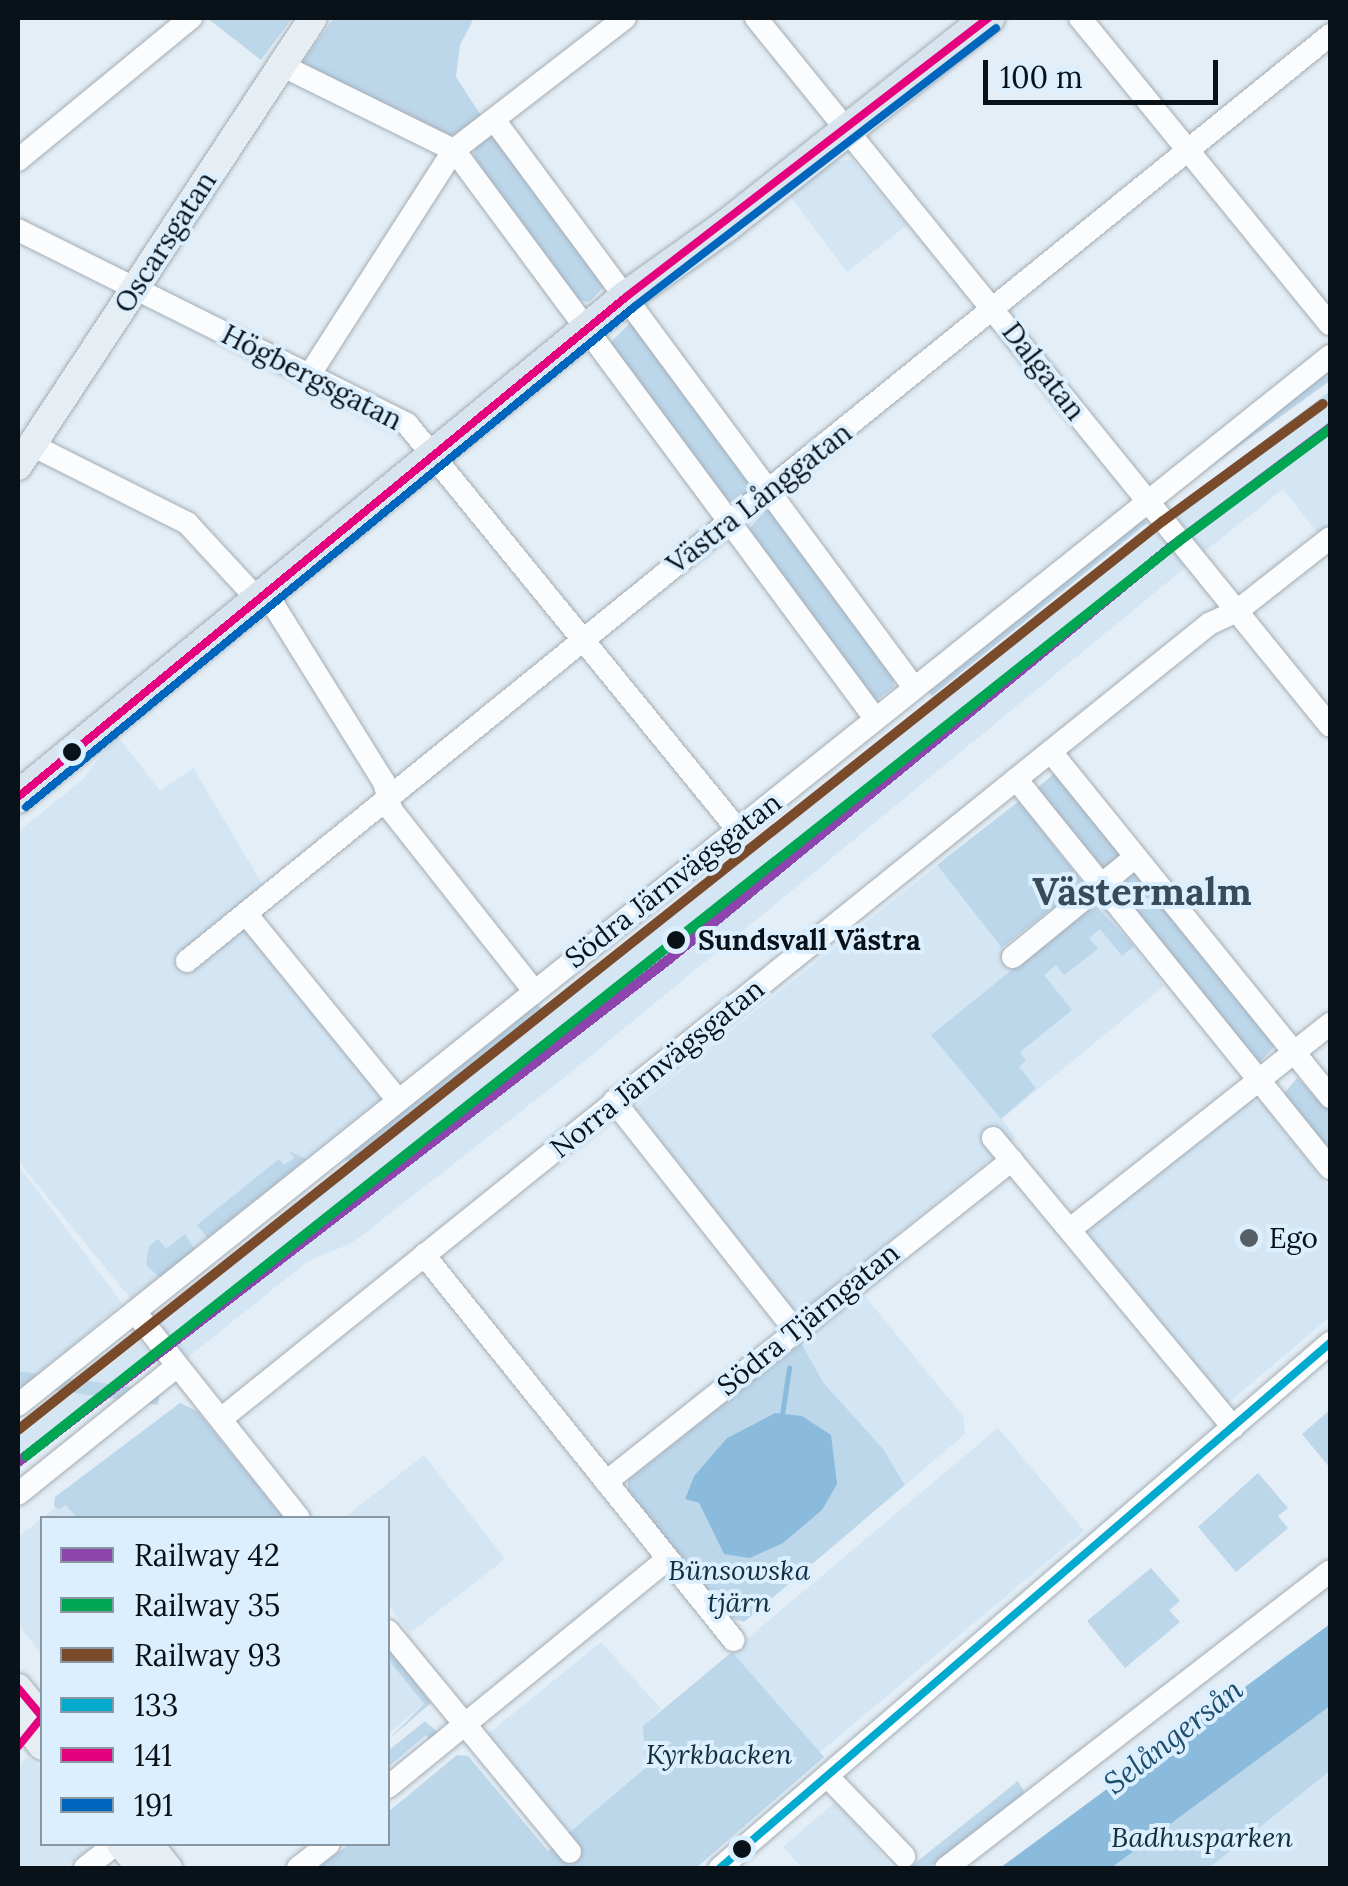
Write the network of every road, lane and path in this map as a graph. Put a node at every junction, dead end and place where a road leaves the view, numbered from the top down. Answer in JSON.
{"nodes":[{"id":1,"x":190,"y":18,"type":"edge"},
{"id":2,"x":313,"y":18,"type":"edge"},
{"id":3,"x":625,"y":18,"type":"edge"},
{"id":4,"x":756,"y":18,"type":"edge"},
{"id":5,"x":965,"y":18,"type":"edge"},
{"id":6,"x":988,"y":18,"type":"edge"},
{"id":7,"x":1080,"y":18,"type":"edge"},
{"id":8,"x":1330,"y":35,"type":"edge"},
{"id":9,"x":281,"y":65,"type":"junction"},
{"id":10,"x":496,"y":120,"type":"junction"},
{"id":11,"x":842,"y":126,"type":"junction"},
{"id":12,"x":454,"y":150,"type":"junction"},
{"id":13,"x":1190,"y":150,"type":"junction"},
{"id":14,"x":18,"y":160,"type":"edge"},
{"id":15,"x":18,"y":230,"type":"edge"},
{"id":16,"x":136,"y":288,"type":"junction"},
{"id":17,"x":626,"y":297,"type":"junction"},
{"id":18,"x":996,"y":310,"type":"junction"},
{"id":19,"x":1330,"y":324,"type":"edge"},
{"id":20,"x":587,"y":329,"type":"junction"},
{"id":21,"x":1330,"y":356,"type":"edge"},
{"id":22,"x":310,"y":374,"type":"junction"},
{"id":23,"x":433,"y":452,"type":"junction"},
{"id":24,"x":25,"y":456,"type":"edge"},
{"id":25,"x":768,"y":490,"type":"junction"},
{"id":26,"x":1147,"y":500,"type":"junction"},
{"id":27,"x":731,"y":519,"type":"junction"},
{"id":28,"x":1330,"y":538,"type":"edge"},
{"id":29,"x":257,"y":593,"type":"junction"},
{"id":30,"x":1237,"y":611,"type":"junction"},
{"id":31,"x":583,"y":638,"type":"junction"},
{"id":32,"x":913,"y":686,"type":"junction"},
{"id":33,"x":874,"y":718,"type":"junction"},
{"id":34,"x":1330,"y":726,"type":"edge"},
{"id":35,"x":1051,"y":752,"type":"junction"},
{"id":36,"x":18,"y":778,"type":"edge"},
{"id":37,"x":1016,"y":779,"type":"junction"},
{"id":38,"x":18,"y":797,"type":"edge"},
{"id":39,"x":388,"y":799,"type":"junction"},
{"id":40,"x":738,"y":830,"type":"junction"},
{"id":41,"x":1134,"y":858,"type":"junction"},
{"id":42,"x":1104,"y":882,"type":"junction"},
{"id":43,"x":247,"y":915,"type":"junction"},
{"id":44,"x":1013,"y":957,"type":"dead end"},
{"id":45,"x":187,"y":962,"type":"dead end"},
{"id":46,"x":534,"y":991,"type":"junction"},
{"id":47,"x":1330,"y":1024,"type":"edge"},
{"id":48,"x":1296,"y":1052,"type":"junction"},
{"id":49,"x":1261,"y":1080,"type":"junction"},
{"id":50,"x":1330,"y":1098,"type":"edge"},
{"id":51,"x":397,"y":1099,"type":"junction"},
{"id":52,"x":614,"y":1101,"type":"junction"},
{"id":53,"x":993,"y":1138,"type":"dead end"},
{"id":54,"x":1012,"y":1160,"type":"junction"},
{"id":55,"x":1330,"y":1168,"type":"edge"},
{"id":56,"x":1073,"y":1227,"type":"junction"},
{"id":57,"x":424,"y":1255,"type":"junction"},
{"id":58,"x":135,"y":1312,"type":"junction"},
{"id":59,"x":794,"y":1329,"type":"junction"},
{"id":60,"x":1330,"y":1343,"type":"edge"},
{"id":61,"x":177,"y":1366,"type":"junction"},
{"id":62,"x":18,"y":1405,"type":"edge"},
{"id":63,"x":221,"y":1418,"type":"junction"},
{"id":64,"x":1233,"y":1428,"type":"junction"},
{"id":65,"x":606,"y":1482,"type":"junction"},
{"id":66,"x":18,"y":1494,"type":"edge"},
{"id":67,"x":296,"y":1516,"type":"edge"},
{"id":68,"x":666,"y":1560,"type":"junction"},
{"id":69,"x":1330,"y":1571,"type":"edge"},
{"id":70,"x":390,"y":1632,"type":"edge"},
{"id":71,"x":734,"y":1640,"type":"dead end"},
{"id":72,"x":18,"y":1688,"type":"edge"},
{"id":73,"x":464,"y":1724,"type":"junction"},
{"id":74,"x":29,"y":1728,"type":"edge"},
{"id":75,"x":828,"y":1777,"type":"junction"},
{"id":76,"x":390,"y":1785,"type":"edge"},
{"id":77,"x":115,"y":1846,"type":"edge"},
{"id":78,"x":120,"y":1846,"type":"edge"},
{"id":79,"x":150,"y":1846,"type":"edge"},
{"id":80,"x":326,"y":1846,"type":"edge"},
{"id":81,"x":570,"y":1852,"type":"dead end"},
{"id":82,"x":904,"y":1856,"type":"dead end"},
{"id":83,"x":85,"y":1868,"type":"edge"},
{"id":84,"x":141,"y":1868,"type":"edge"},
{"id":85,"x":168,"y":1868,"type":"edge"},
{"id":86,"x":298,"y":1868,"type":"edge"},
{"id":87,"x":720,"y":1868,"type":"edge"},
{"id":88,"x":946,"y":1868,"type":"edge"}],
"edges":[{"from":1,"to":14,"type":"street"},
{"from":2,"to":9,"type":"main road","name":"Oscarsgatan"},
{"from":3,"to":10,"type":"street"},
{"from":4,"to":11,"type":"street","name":"Dalgatan"},
{"from":5,"to":11,"type":"highway"},
{"from":6,"to":11,"type":"highway"},
{"from":7,"to":13,"type":"street"},
{"from":8,"to":13,"type":"street","name":"Västra Långgatan"},
{"from":9,"to":12,"type":"street"},
{"from":9,"to":16,"type":"main road","name":"Oscarsgatan"},
{"from":10,"to":12,"type":"street"},
{"from":10,"to":17,"type":"street"},
{"from":11,"to":17,"type":"highway"},
{"from":11,"to":18,"type":"street","name":"Dalgatan"},
{"from":12,"to":20,"type":"street"},
{"from":12,"to":22,"type":"street"},
{"from":13,"to":18,"type":"street","name":"Västra Långgatan"},
{"from":13,"to":19,"type":"street"},
{"from":15,"to":16,"type":"street","name":"Högbergsgatan"},
{"from":16,"to":22,"type":"street","name":"Högbergsgatan"},
{"from":16,"to":24,"type":"main road","name":"Oscarsgatan"},
{"from":17,"to":20,"type":"highway"},
{"from":17,"to":25,"type":"street"},
{"from":18,"to":25,"type":"street","name":"Västra Långgatan"},
{"from":18,"to":26,"type":"street","name":"Dalgatan"},
{"from":20,"to":23,"type":"highway"},
{"from":20,"to":27,"type":"street"},
{"from":21,"to":26,"type":"street","name":"Södra Järnvägsgatan"},
{"from":22,"to":23,"type":"street","name":"Högbergsgatan"},
{"from":23,"to":29,"type":"highway"},
{"from":23,"to":31,"type":"street","name":"Högbergsgatan"},
{"from":24,"to":29,"type":"street"},
{"from":25,"to":27,"type":"street","name":"Västra Långgatan"},
{"from":25,"to":32,"type":"street"},
{"from":26,"to":30,"type":"street","name":"Dalgatan"},
{"from":26,"to":32,"type":"street","name":"Södra Järnvägsgatan"},
{"from":27,"to":31,"type":"street","name":"Västra Långgatan"},
{"from":27,"to":33,"type":"street"},
{"from":28,"to":30,"type":"street","name":"Norra Järnvägsgatan"},
{"from":29,"to":36,"type":"highway"},
{"from":29,"to":38,"type":"highway"},
{"from":29,"to":39,"type":"street"},
{"from":30,"to":34,"type":"street","name":"Dalgatan"},
{"from":30,"to":35,"type":"street","name":"Norra Järnvägsgatan"},
{"from":31,"to":39,"type":"street","name":"Västra Långgatan"},
{"from":31,"to":40,"type":"street","name":"Högbergsgatan"},
{"from":32,"to":33,"type":"street","name":"Södra Järnvägsgatan"},
{"from":33,"to":40,"type":"street","name":"Södra Järnvägsgatan"},
{"from":35,"to":37,"type":"street","name":"Norra Järnvägsgatan"},
{"from":35,"to":41,"type":"street"},
{"from":37,"to":42,"type":"street"},
{"from":37,"to":52,"type":"street","name":"Norra Järnvägsgatan"},
{"from":39,"to":43,"type":"street","name":"Västra Långgatan"},
{"from":39,"to":46,"type":"street"},
{"from":40,"to":46,"type":"street","name":"Södra Järnvägsgatan"},
{"from":41,"to":42,"type":"street"},
{"from":41,"to":48,"type":"street"},
{"from":42,"to":44,"type":"street"},
{"from":42,"to":49,"type":"street"},
{"from":43,"to":45,"type":"street","name":"Västra Långgatan"},
{"from":43,"to":51,"type":"street"},
{"from":46,"to":51,"type":"street","name":"Södra Järnvägsgatan"},
{"from":47,"to":48,"type":"street"},
{"from":48,"to":49,"type":"street"},
{"from":48,"to":50,"type":"street"},
{"from":49,"to":55,"type":"street"},
{"from":49,"to":56,"type":"street"},
{"from":51,"to":58,"type":"street","name":"Södra Järnvägsgatan"},
{"from":52,"to":57,"type":"street","name":"Norra Järnvägsgatan"},
{"from":52,"to":59,"type":"street"},
{"from":53,"to":54,"type":"street"},
{"from":54,"to":56,"type":"street"},
{"from":54,"to":59,"type":"street","name":"Södra Tjärngatan"},
{"from":56,"to":64,"type":"street"},
{"from":57,"to":63,"type":"street","name":"Norra Järnvägsgatan"},
{"from":57,"to":65,"type":"street"},
{"from":58,"to":61,"type":"street"},
{"from":58,"to":62,"type":"street","name":"Södra Järnvägsgatan"},
{"from":59,"to":65,"type":"street","name":"Södra Tjärngatan"},
{"from":60,"to":64,"type":"street"},
{"from":61,"to":63,"type":"street"},
{"from":61,"to":66,"type":"street"},
{"from":63,"to":67,"type":"street"},
{"from":64,"to":75,"type":"street"},
{"from":65,"to":68,"type":"street"},
{"from":68,"to":71,"type":"street"},
{"from":68,"to":73,"type":"street"},
{"from":69,"to":88,"type":"street"},
{"from":70,"to":73,"type":"street"},
{"from":72,"to":74,"type":"main road"},
{"from":73,"to":76,"type":"street"},
{"from":73,"to":81,"type":"street"},
{"from":75,"to":82,"type":"street"},
{"from":75,"to":87,"type":"street"},
{"from":77,"to":83,"type":"street"},
{"from":78,"to":84,"type":"main road"},
{"from":79,"to":85,"type":"main road"},
{"from":80,"to":86,"type":"street"}]}
